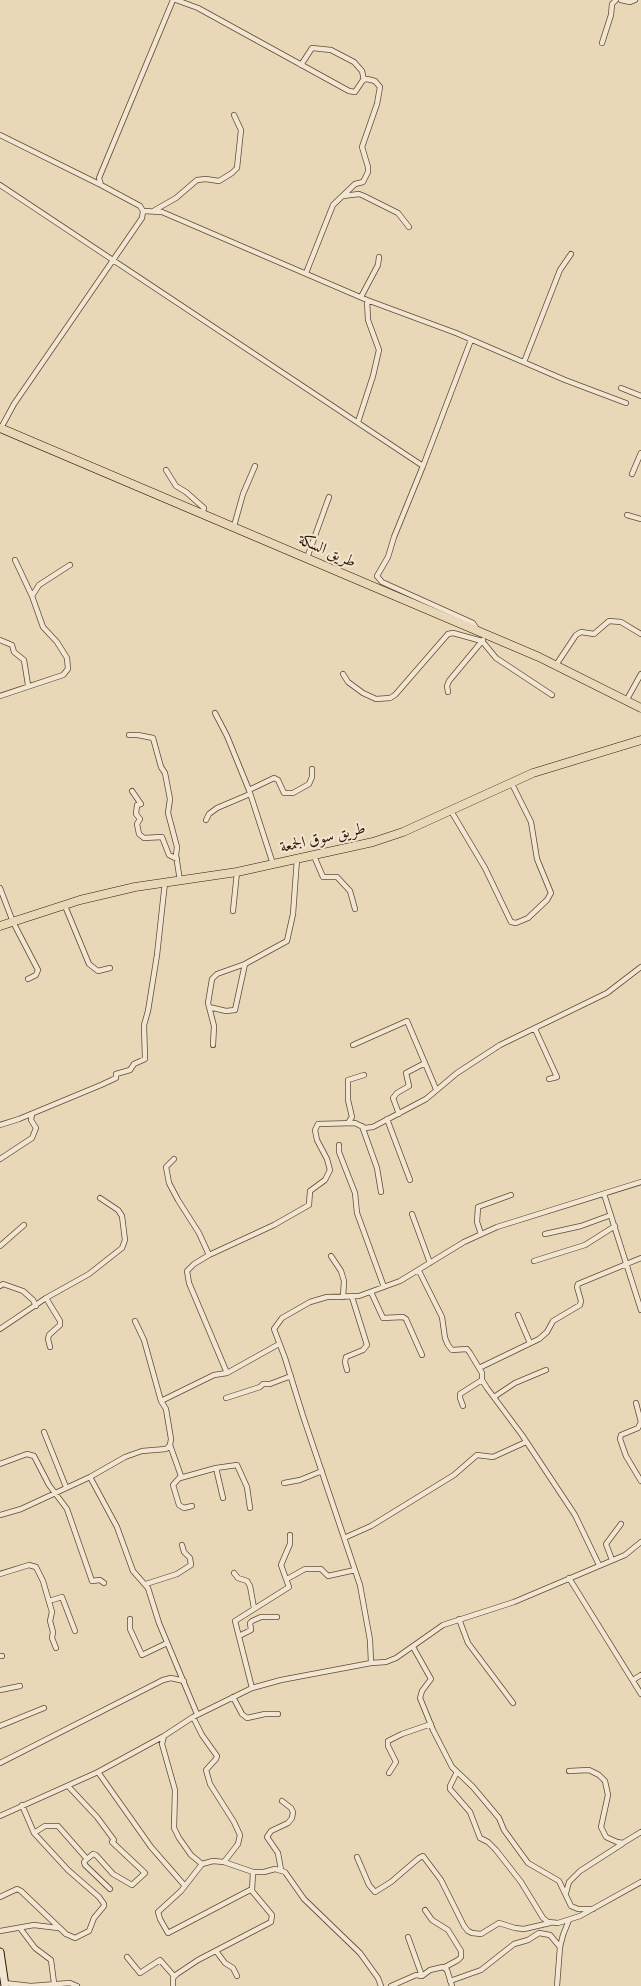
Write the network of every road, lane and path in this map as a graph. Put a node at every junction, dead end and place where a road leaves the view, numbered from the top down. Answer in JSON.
{"nodes":[{"id":1,"x":174,"y":0,"type":"edge"},
{"id":2,"x":616,"y":0,"type":"edge"},
{"id":3,"x":621,"y":0,"type":"edge"},
{"id":4,"x":635,"y":0,"type":"edge"},
{"id":5,"x":602,"y":44,"type":"dead end"},
{"id":6,"x":301,"y":65,"type":"junction"},
{"id":7,"x":364,"y":80,"type":"junction"},
{"id":8,"x":234,"y":115,"type":"dead end"},
{"id":9,"x":0,"y":135,"type":"edge"},
{"id":10,"x":0,"y":185,"type":"edge"},
{"id":11,"x":101,"y":185,"type":"junction"},
{"id":12,"x":342,"y":196,"type":"junction"},
{"id":13,"x":156,"y":210,"type":"junction"},
{"id":14,"x":143,"y":211,"type":"junction"},
{"id":15,"x":409,"y":227,"type":"dead end"},
{"id":16,"x":571,"y":254,"type":"dead end"},
{"id":17,"x":378,"y":257,"type":"dead end"},
{"id":18,"x":114,"y":260,"type":"junction"},
{"id":19,"x":306,"y":274,"type":"junction"},
{"id":20,"x":361,"y":297,"type":"junction"},
{"id":21,"x":367,"y":300,"type":"junction"},
{"id":22,"x":471,"y":340,"type":"junction"},
{"id":23,"x":524,"y":362,"type":"junction"},
{"id":24,"x":621,"y":388,"type":"dead end"},
{"id":25,"x":641,"y":396,"type":"edge"},
{"id":26,"x":626,"y":402,"type":"dead end"},
{"id":27,"x":358,"y":422,"type":"junction"},
{"id":28,"x":0,"y":428,"type":"edge"},
{"id":29,"x":641,"y":453,"type":"edge"},
{"id":30,"x":255,"y":466,"type":"dead end"},
{"id":31,"x":423,"y":466,"type":"junction"},
{"id":32,"x":166,"y":470,"type":"dead end"},
{"id":33,"x":632,"y":474,"type":"dead end"},
{"id":34,"x":329,"y":497,"type":"dead end"},
{"id":35,"x":202,"y":514,"type":"junction"},
{"id":36,"x":627,"y":515,"type":"dead end"},
{"id":37,"x":641,"y":519,"type":"edge"},
{"id":38,"x":234,"y":526,"type":"junction"},
{"id":39,"x":307,"y":558,"type":"junction"},
{"id":40,"x":15,"y":560,"type":"dead end"},
{"id":41,"x":70,"y":565,"type":"dead end"},
{"id":42,"x":32,"y":596,"type":"junction"},
{"id":43,"x":641,"y":634,"type":"edge"},
{"id":44,"x":482,"y":636,"type":"junction"},
{"id":45,"x":0,"y":640,"type":"edge"},
{"id":46,"x":556,"y":665,"type":"junction"},
{"id":47,"x":343,"y":674,"type":"dead end"},
{"id":48,"x":641,"y":674,"type":"edge"},
{"id":49,"x":28,"y":685,"type":"junction"},
{"id":50,"x":448,"y":692,"type":"dead end"},
{"id":51,"x":552,"y":695,"type":"dead end"},
{"id":52,"x":0,"y":696,"type":"edge"},
{"id":53,"x":626,"y":700,"type":"junction"},
{"id":54,"x":641,"y":708,"type":"edge"},
{"id":55,"x":215,"y":713,"type":"dead end"},
{"id":56,"x":129,"y":735,"type":"dead end"},
{"id":57,"x":641,"y":740,"type":"edge"},
{"id":58,"x":312,"y":769,"type":"dead end"},
{"id":59,"x":511,"y":782,"type":"junction"},
{"id":60,"x":132,"y":791,"type":"dead end"},
{"id":61,"x":250,"y":792,"type":"junction"},
{"id":62,"x":451,"y":811,"type":"junction"},
{"id":63,"x":206,"y":820,"type":"dead end"},
{"id":64,"x":314,"y":856,"type":"junction"},
{"id":65,"x":177,"y":858,"type":"junction"},
{"id":66,"x":297,"y":859,"type":"junction"},
{"id":67,"x":273,"y":864,"type":"junction"},
{"id":68,"x":237,"y":872,"type":"junction"},
{"id":69,"x":180,"y":881,"type":"junction"},
{"id":70,"x":165,"y":882,"type":"junction"},
{"id":71,"x":0,"y":888,"type":"edge"},
{"id":72,"x":65,"y":906,"type":"junction"},
{"id":73,"x":355,"y":909,"type":"dead end"},
{"id":74,"x":233,"y":911,"type":"dead end"},
{"id":75,"x":13,"y":922,"type":"junction"},
{"id":76,"x":0,"y":926,"type":"edge"},
{"id":77,"x":245,"y":964,"type":"junction"},
{"id":78,"x":641,"y":967,"type":"edge"},
{"id":79,"x":110,"y":968,"type":"dead end"},
{"id":80,"x":28,"y":979,"type":"dead end"},
{"id":81,"x":209,"y":1007,"type":"junction"},
{"id":82,"x":535,"y":1029,"type":"junction"},
{"id":83,"x":213,"y":1045,"type":"dead end"},
{"id":84,"x":353,"y":1045,"type":"dead end"},
{"id":85,"x":425,"y":1062,"type":"junction"},
{"id":86,"x":364,"y":1075,"type":"dead end"},
{"id":87,"x":549,"y":1079,"type":"dead end"},
{"id":88,"x":436,"y":1090,"type":"junction"},
{"id":89,"x":32,"y":1114,"type":"junction"},
{"id":90,"x":399,"y":1114,"type":"junction"},
{"id":91,"x":388,"y":1120,"type":"junction"},
{"id":92,"x":348,"y":1123,"type":"junction"},
{"id":93,"x":0,"y":1125,"type":"edge"},
{"id":94,"x":362,"y":1126,"type":"junction"},
{"id":95,"x":339,"y":1145,"type":"dead end"},
{"id":96,"x":0,"y":1159,"type":"edge"},
{"id":97,"x":174,"y":1159,"type":"dead end"},
{"id":98,"x":410,"y":1180,"type":"dead end"},
{"id":99,"x":641,"y":1182,"type":"edge"},
{"id":100,"x":381,"y":1192,"type":"dead end"},
{"id":101,"x":604,"y":1194,"type":"junction"},
{"id":102,"x":511,"y":1195,"type":"dead end"},
{"id":103,"x":100,"y":1198,"type":"dead end"},
{"id":104,"x":412,"y":1214,"type":"dead end"},
{"id":105,"x":611,"y":1215,"type":"junction"},
{"id":106,"x":24,"y":1225,"type":"dead end"},
{"id":107,"x":615,"y":1226,"type":"junction"},
{"id":108,"x":481,"y":1234,"type":"junction"},
{"id":109,"x":545,"y":1234,"type":"dead end"},
{"id":110,"x":0,"y":1246,"type":"edge"},
{"id":111,"x":208,"y":1255,"type":"junction"},
{"id":112,"x":331,"y":1256,"type":"dead end"},
{"id":113,"x":641,"y":1258,"type":"edge"},
{"id":114,"x":430,"y":1262,"type":"junction"},
{"id":115,"x":534,"y":1262,"type":"dead end"},
{"id":116,"x":627,"y":1264,"type":"junction"},
{"id":117,"x":419,"y":1271,"type":"junction"},
{"id":118,"x":0,"y":1286,"type":"edge"},
{"id":119,"x":384,"y":1287,"type":"junction"},
{"id":120,"x":372,"y":1292,"type":"junction"},
{"id":121,"x":343,"y":1297,"type":"junction"},
{"id":122,"x":352,"y":1297,"type":"junction"},
{"id":123,"x":46,"y":1298,"type":"junction"},
{"id":124,"x":36,"y":1306,"type":"junction"},
{"id":125,"x":641,"y":1310,"type":"edge"},
{"id":126,"x":518,"y":1315,"type":"dead end"},
{"id":127,"x":135,"y":1321,"type":"dead end"},
{"id":128,"x":0,"y":1329,"type":"edge"},
{"id":129,"x":530,"y":1343,"type":"junction"},
{"id":130,"x":279,"y":1344,"type":"junction"},
{"id":131,"x":50,"y":1346,"type":"dead end"},
{"id":132,"x":422,"y":1355,"type":"dead end"},
{"id":133,"x":479,"y":1368,"type":"junction"},
{"id":134,"x":347,"y":1370,"type":"dead end"},
{"id":135,"x":546,"y":1370,"type":"dead end"},
{"id":136,"x":227,"y":1373,"type":"junction"},
{"id":137,"x":290,"y":1376,"type":"junction"},
{"id":138,"x":482,"y":1380,"type":"junction"},
{"id":139,"x":494,"y":1397,"type":"junction"},
{"id":140,"x":226,"y":1398,"type":"dead end"},
{"id":141,"x":162,"y":1401,"type":"junction"},
{"id":142,"x":636,"y":1403,"type":"dead end"},
{"id":143,"x":463,"y":1406,"type":"dead end"},
{"id":144,"x":44,"y":1432,"type":"dead end"},
{"id":145,"x":526,"y":1442,"type":"junction"},
{"id":146,"x":170,"y":1446,"type":"junction"},
{"id":147,"x":0,"y":1464,"type":"edge"},
{"id":148,"x":216,"y":1468,"type":"junction"},
{"id":149,"x":322,"y":1470,"type":"junction"},
{"id":150,"x":90,"y":1477,"type":"junction"},
{"id":151,"x":180,"y":1478,"type":"junction"},
{"id":152,"x":641,"y":1481,"type":"edge"},
{"id":153,"x":284,"y":1483,"type":"dead end"},
{"id":154,"x":66,"y":1487,"type":"junction"},
{"id":155,"x":55,"y":1493,"type":"junction"},
{"id":156,"x":223,"y":1498,"type":"dead end"},
{"id":157,"x":192,"y":1506,"type":"dead end"},
{"id":158,"x":250,"y":1508,"type":"dead end"},
{"id":159,"x":0,"y":1515,"type":"edge"},
{"id":160,"x":621,"y":1524,"type":"dead end"},
{"id":161,"x":290,"y":1535,"type":"dead end"},
{"id":162,"x":344,"y":1538,"type":"junction"},
{"id":163,"x":641,"y":1542,"type":"edge"},
{"id":164,"x":182,"y":1545,"type":"dead end"},
{"id":165,"x":612,"y":1560,"type":"junction"},
{"id":166,"x":599,"y":1565,"type":"junction"},
{"id":167,"x":355,"y":1570,"type":"junction"},
{"id":168,"x":234,"y":1573,"type":"dead end"},
{"id":169,"x":0,"y":1574,"type":"edge"},
{"id":170,"x":569,"y":1578,"type":"junction"},
{"id":171,"x":287,"y":1579,"type":"junction"},
{"id":172,"x":104,"y":1583,"type":"dead end"},
{"id":173,"x":146,"y":1584,"type":"junction"},
{"id":174,"x":49,"y":1601,"type":"junction"},
{"id":175,"x":254,"y":1608,"type":"junction"},
{"id":176,"x":277,"y":1617,"type":"dead end"},
{"id":177,"x":130,"y":1619,"type":"dead end"},
{"id":178,"x":459,"y":1619,"type":"junction"},
{"id":179,"x":75,"y":1631,"type":"dead end"},
{"id":180,"x":239,"y":1636,"type":"junction"},
{"id":181,"x":167,"y":1643,"type":"junction"},
{"id":182,"x":413,"y":1647,"type":"junction"},
{"id":183,"x":56,"y":1648,"type":"dead end"},
{"id":184,"x":371,"y":1663,"type":"junction"},
{"id":185,"x":641,"y":1676,"type":"edge"},
{"id":186,"x":633,"y":1680,"type":"junction"},
{"id":187,"x":184,"y":1681,"type":"junction"},
{"id":188,"x":20,"y":1686,"type":"dead end"},
{"id":189,"x":252,"y":1688,"type":"junction"},
{"id":190,"x":0,"y":1690,"type":"edge"},
{"id":191,"x":641,"y":1694,"type":"edge"},
{"id":192,"x":233,"y":1697,"type":"junction"},
{"id":193,"x":513,"y":1703,"type":"dead end"},
{"id":194,"x":44,"y":1708,"type":"dead end"},
{"id":195,"x":278,"y":1714,"type":"dead end"},
{"id":196,"x":195,"y":1715,"type":"junction"},
{"id":197,"x":430,"y":1724,"type":"junction"},
{"id":198,"x":0,"y":1726,"type":"edge"},
{"id":199,"x":164,"y":1736,"type":"junction"},
{"id":200,"x":0,"y":1763,"type":"edge"},
{"id":201,"x":569,"y":1770,"type":"dead end"},
{"id":202,"x":98,"y":1772,"type":"junction"},
{"id":203,"x":457,"y":1772,"type":"junction"},
{"id":204,"x":389,"y":1773,"type":"dead end"},
{"id":205,"x":68,"y":1786,"type":"junction"},
{"id":206,"x":282,"y":1802,"type":"dead end"},
{"id":207,"x":22,"y":1805,"type":"junction"},
{"id":208,"x":0,"y":1816,"type":"edge"},
{"id":209,"x":641,"y":1832,"type":"edge"},
{"id":210,"x":34,"y":1833,"type":"junction"},
{"id":211,"x":623,"y":1843,"type":"junction"},
{"id":212,"x":357,"y":1857,"type":"dead end"},
{"id":213,"x":87,"y":1859,"type":"junction"},
{"id":214,"x":224,"y":1862,"type":"junction"},
{"id":215,"x":202,"y":1864,"type":"junction"},
{"id":216,"x":281,"y":1870,"type":"junction"},
{"id":217,"x":253,"y":1872,"type":"junction"},
{"id":218,"x":641,"y":1882,"type":"edge"},
{"id":219,"x":185,"y":1886,"type":"junction"},
{"id":220,"x":110,"y":1889,"type":"dead end"},
{"id":221,"x":252,"y":1889,"type":"junction"},
{"id":222,"x":566,"y":1896,"type":"junction"},
{"id":223,"x":0,"y":1897,"type":"edge"},
{"id":224,"x":593,"y":1909,"type":"junction"},
{"id":225,"x":424,"y":1910,"type":"dead end"},
{"id":226,"x":570,"y":1920,"type":"junction"},
{"id":227,"x":552,"y":1923,"type":"junction"},
{"id":228,"x":20,"y":1928,"type":"junction"},
{"id":229,"x":59,"y":1928,"type":"junction"},
{"id":230,"x":0,"y":1931,"type":"edge"},
{"id":231,"x":408,"y":1937,"type":"dead end"},
{"id":232,"x":560,"y":1947,"type":"junction"},
{"id":233,"x":216,"y":1951,"type":"junction"},
{"id":234,"x":0,"y":1954,"type":"edge"},
{"id":235,"x":127,"y":1957,"type":"dead end"},
{"id":236,"x":445,"y":1967,"type":"junction"},
{"id":237,"x":174,"y":1976,"type":"junction"},
{"id":238,"x":237,"y":1976,"type":"dead end"},
{"id":239,"x":422,"y":1976,"type":"junction"},
{"id":240,"x":54,"y":1983,"type":"junction"},
{"id":241,"x":5,"y":1984,"type":"edge"},
{"id":242,"x":451,"y":1984,"type":"edge"},
{"id":243,"x":77,"y":1986,"type":"edge"},
{"id":244,"x":173,"y":1986,"type":"edge"},
{"id":245,"x":381,"y":1986,"type":"edge"},
{"id":246,"x":392,"y":1986,"type":"edge"},
{"id":247,"x":557,"y":1986,"type":"edge"}],
"edges":[{"from":1,"to":6,"type":"street"},
{"from":1,"to":11,"type":"street"},
{"from":2,"to":5,"type":"street"},
{"from":3,"to":4,"type":"street"},
{"from":6,"to":7,"type":"street"},
{"from":6,"to":7,"type":"street"},
{"from":7,"to":12,"type":"street"},
{"from":8,"to":13,"type":"street"},
{"from":9,"to":11,"type":"street"},
{"from":10,"to":18,"type":"street"},
{"from":11,"to":14,"type":"street"},
{"from":12,"to":15,"type":"street"},
{"from":12,"to":19,"type":"street"},
{"from":13,"to":14,"type":"street"},
{"from":13,"to":19,"type":"street"},
{"from":14,"to":18,"type":"street"},
{"from":16,"to":23,"type":"street"},
{"from":17,"to":20,"type":"street"},
{"from":18,"to":27,"type":"street"},
{"from":18,"to":28,"type":"street"},
{"from":19,"to":20,"type":"street"},
{"from":20,"to":21,"type":"street"},
{"from":21,"to":22,"type":"street"},
{"from":21,"to":27,"type":"street"},
{"from":22,"to":23,"type":"street"},
{"from":22,"to":31,"type":"street"},
{"from":23,"to":26,"type":"street"},
{"from":24,"to":25,"type":"street"},
{"from":27,"to":31,"type":"street"},
{"from":28,"to":35,"type":"main road","name":"طريق السكة"},
{"from":29,"to":33,"type":"street"},
{"from":30,"to":38,"type":"street"},
{"from":31,"to":44,"type":"street"},
{"from":32,"to":35,"type":"street"},
{"from":34,"to":39,"type":"street"},
{"from":35,"to":38,"type":"main road","name":"طريق السكة"},
{"from":36,"to":37,"type":"street"},
{"from":38,"to":39,"type":"main road","name":"طريق السكة"},
{"from":39,"to":44,"type":"main road","name":"طريق السكة"},
{"from":40,"to":42,"type":"street"},
{"from":41,"to":42,"type":"street"},
{"from":42,"to":49,"type":"street"},
{"from":43,"to":46,"type":"street"},
{"from":44,"to":46,"type":"main road","name":"طريق السكة"},
{"from":44,"to":47,"type":"street"},
{"from":44,"to":50,"type":"street"},
{"from":44,"to":51,"type":"street"},
{"from":45,"to":49,"type":"street"},
{"from":46,"to":53,"type":"main road","name":"طريق السكة"},
{"from":48,"to":53,"type":"street"},
{"from":49,"to":52,"type":"street"},
{"from":53,"to":54,"type":"main road","name":"طريق السكة"},
{"from":55,"to":61,"type":"street"},
{"from":56,"to":65,"type":"street"},
{"from":57,"to":59,"type":"main road","name":"طريق سوق الجمعة"},
{"from":58,"to":61,"type":"street"},
{"from":59,"to":62,"type":"main road","name":"طريق سوق الجمعة"},
{"from":59,"to":62,"type":"street"},
{"from":60,"to":65,"type":"street"},
{"from":61,"to":63,"type":"street"},
{"from":61,"to":67,"type":"street"},
{"from":62,"to":64,"type":"main road","name":"طريق سوق الجمعة"},
{"from":64,"to":66,"type":"main road","name":"طريق سوق الجمعة"},
{"from":64,"to":73,"type":"street"},
{"from":65,"to":69,"type":"street"},
{"from":66,"to":67,"type":"main road","name":"طريق سوق الجمعة"},
{"from":66,"to":77,"type":"street"},
{"from":67,"to":68,"type":"main road","name":"طريق سوق الجمعة"},
{"from":68,"to":69,"type":"main road","name":"طريق سوق الجمعة"},
{"from":68,"to":74,"type":"street"},
{"from":69,"to":70,"type":"main road","name":"طريق سوق الجمعة"},
{"from":70,"to":72,"type":"main road","name":"طريق سوق الجمعة"},
{"from":70,"to":89,"type":"street"},
{"from":71,"to":75,"type":"street"},
{"from":72,"to":75,"type":"main road","name":"طريق سوق الجمعة"},
{"from":72,"to":79,"type":"street"},
{"from":75,"to":76,"type":"main road","name":"طريق سوق الجمعة"},
{"from":75,"to":80,"type":"street"},
{"from":77,"to":81,"type":"street"},
{"from":77,"to":81,"type":"street"},
{"from":78,"to":82,"type":"street"},
{"from":81,"to":83,"type":"street"},
{"from":82,"to":87,"type":"street"},
{"from":82,"to":88,"type":"street"},
{"from":84,"to":85,"type":"street"},
{"from":85,"to":88,"type":"street"},
{"from":85,"to":90,"type":"street"},
{"from":86,"to":92,"type":"street"},
{"from":88,"to":90,"type":"street"},
{"from":89,"to":93,"type":"street"},
{"from":89,"to":96,"type":"street"},
{"from":90,"to":91,"type":"street"},
{"from":91,"to":94,"type":"street"},
{"from":91,"to":98,"type":"street"},
{"from":92,"to":94,"type":"street"},
{"from":92,"to":111,"type":"street"},
{"from":94,"to":100,"type":"street"},
{"from":95,"to":119,"type":"street"},
{"from":97,"to":111,"type":"street"},
{"from":99,"to":101,"type":"street"},
{"from":101,"to":105,"type":"street"},
{"from":101,"to":108,"type":"street"},
{"from":102,"to":108,"type":"street"},
{"from":103,"to":123,"type":"street"},
{"from":104,"to":114,"type":"street"},
{"from":105,"to":107,"type":"street"},
{"from":105,"to":109,"type":"street"},
{"from":106,"to":110,"type":"street"},
{"from":107,"to":115,"type":"street"},
{"from":107,"to":116,"type":"street"},
{"from":108,"to":114,"type":"street"},
{"from":111,"to":136,"type":"street"},
{"from":112,"to":121,"type":"street"},
{"from":113,"to":116,"type":"street"},
{"from":114,"to":117,"type":"street"},
{"from":116,"to":125,"type":"street"},
{"from":116,"to":129,"type":"street"},
{"from":117,"to":119,"type":"street"},
{"from":117,"to":133,"type":"street"},
{"from":118,"to":124,"type":"street"},
{"from":119,"to":120,"type":"street"},
{"from":120,"to":122,"type":"street"},
{"from":120,"to":132,"type":"street"},
{"from":121,"to":122,"type":"street"},
{"from":121,"to":130,"type":"street"},
{"from":122,"to":134,"type":"street"},
{"from":123,"to":124,"type":"street"},
{"from":123,"to":131,"type":"street"},
{"from":124,"to":128,"type":"street"},
{"from":126,"to":129,"type":"street"},
{"from":127,"to":141,"type":"street"},
{"from":129,"to":133,"type":"street"},
{"from":130,"to":136,"type":"street"},
{"from":130,"to":137,"type":"street"},
{"from":133,"to":138,"type":"street"},
{"from":135,"to":139,"type":"street"},
{"from":136,"to":141,"type":"street"},
{"from":137,"to":140,"type":"street"},
{"from":137,"to":149,"type":"street"},
{"from":138,"to":139,"type":"street"},
{"from":138,"to":143,"type":"street"},
{"from":139,"to":145,"type":"street"},
{"from":141,"to":146,"type":"street"},
{"from":142,"to":152,"type":"street"},
{"from":144,"to":154,"type":"street"},
{"from":145,"to":162,"type":"street"},
{"from":145,"to":166,"type":"street"},
{"from":146,"to":150,"type":"street"},
{"from":146,"to":151,"type":"street"},
{"from":147,"to":155,"type":"street"},
{"from":148,"to":151,"type":"street"},
{"from":148,"to":156,"type":"street"},
{"from":148,"to":158,"type":"street"},
{"from":149,"to":153,"type":"street"},
{"from":149,"to":162,"type":"street"},
{"from":150,"to":154,"type":"street"},
{"from":150,"to":173,"type":"street"},
{"from":151,"to":157,"type":"street"},
{"from":154,"to":155,"type":"street"},
{"from":155,"to":159,"type":"street"},
{"from":155,"to":172,"type":"street"},
{"from":160,"to":165,"type":"street"},
{"from":161,"to":171,"type":"street"},
{"from":162,"to":167,"type":"street"},
{"from":163,"to":165,"type":"street"},
{"from":164,"to":173,"type":"street"},
{"from":165,"to":166,"type":"street"},
{"from":166,"to":170,"type":"street"},
{"from":167,"to":171,"type":"street"},
{"from":167,"to":184,"type":"street"},
{"from":168,"to":175,"type":"street"},
{"from":169,"to":174,"type":"street"},
{"from":170,"to":178,"type":"street"},
{"from":170,"to":186,"type":"street"},
{"from":171,"to":175,"type":"street"},
{"from":173,"to":181,"type":"street"},
{"from":174,"to":179,"type":"street"},
{"from":174,"to":183,"type":"street"},
{"from":175,"to":180,"type":"street"},
{"from":176,"to":180,"type":"street"},
{"from":177,"to":181,"type":"street"},
{"from":178,"to":182,"type":"street"},
{"from":178,"to":193,"type":"street"},
{"from":180,"to":189,"type":"street"},
{"from":181,"to":187,"type":"street"},
{"from":182,"to":184,"type":"street"},
{"from":182,"to":197,"type":"street"},
{"from":184,"to":189,"type":"street"},
{"from":185,"to":186,"type":"street"},
{"from":186,"to":191,"type":"street"},
{"from":187,"to":196,"type":"street"},
{"from":187,"to":200,"type":"street"},
{"from":188,"to":190,"type":"street"},
{"from":189,"to":192,"type":"street"},
{"from":192,"to":195,"type":"street"},
{"from":192,"to":196,"type":"street"},
{"from":194,"to":198,"type":"street"},
{"from":196,"to":199,"type":"street"},
{"from":196,"to":214,"type":"street"},
{"from":197,"to":203,"type":"street"},
{"from":197,"to":204,"type":"street"},
{"from":199,"to":202,"type":"street"},
{"from":199,"to":215,"type":"street"},
{"from":201,"to":211,"type":"street"},
{"from":202,"to":205,"type":"street"},
{"from":202,"to":219,"type":"street"},
{"from":203,"to":222,"type":"street"},
{"from":203,"to":227,"type":"street"},
{"from":205,"to":207,"type":"street"},
{"from":205,"to":213,"type":"street"},
{"from":206,"to":216,"type":"street"},
{"from":207,"to":208,"type":"street"},
{"from":207,"to":210,"type":"street"},
{"from":209,"to":211,"type":"street"},
{"from":210,"to":213,"type":"street"},
{"from":210,"to":229,"type":"street"},
{"from":211,"to":222,"type":"street"},
{"from":212,"to":227,"type":"street"},
{"from":213,"to":220,"type":"street"},
{"from":214,"to":215,"type":"street"},
{"from":214,"to":217,"type":"street"},
{"from":215,"to":219,"type":"street"},
{"from":216,"to":217,"type":"street"},
{"from":216,"to":245,"type":"street"},
{"from":217,"to":221,"type":"street"},
{"from":218,"to":224,"type":"street"},
{"from":219,"to":221,"type":"street"},
{"from":221,"to":233,"type":"street"},
{"from":222,"to":224,"type":"street"},
{"from":223,"to":229,"type":"street"},
{"from":224,"to":226,"type":"street"},
{"from":225,"to":236,"type":"street"},
{"from":226,"to":227,"type":"street"},
{"from":226,"to":232,"type":"street"},
{"from":228,"to":229,"type":"street"},
{"from":228,"to":230,"type":"street"},
{"from":228,"to":240,"type":"street"},
{"from":231,"to":239,"type":"street"},
{"from":232,"to":242,"type":"street"},
{"from":232,"to":247,"type":"street"},
{"from":233,"to":237,"type":"street"},
{"from":233,"to":238,"type":"street"},
{"from":234,"to":241,"type":"main road"},
{"from":235,"to":237,"type":"street"},
{"from":236,"to":239,"type":"street"},
{"from":236,"to":242,"type":"street"},
{"from":237,"to":244,"type":"street"},
{"from":239,"to":246,"type":"street"},
{"from":240,"to":241,"type":"street"},
{"from":240,"to":243,"type":"street"}]}
